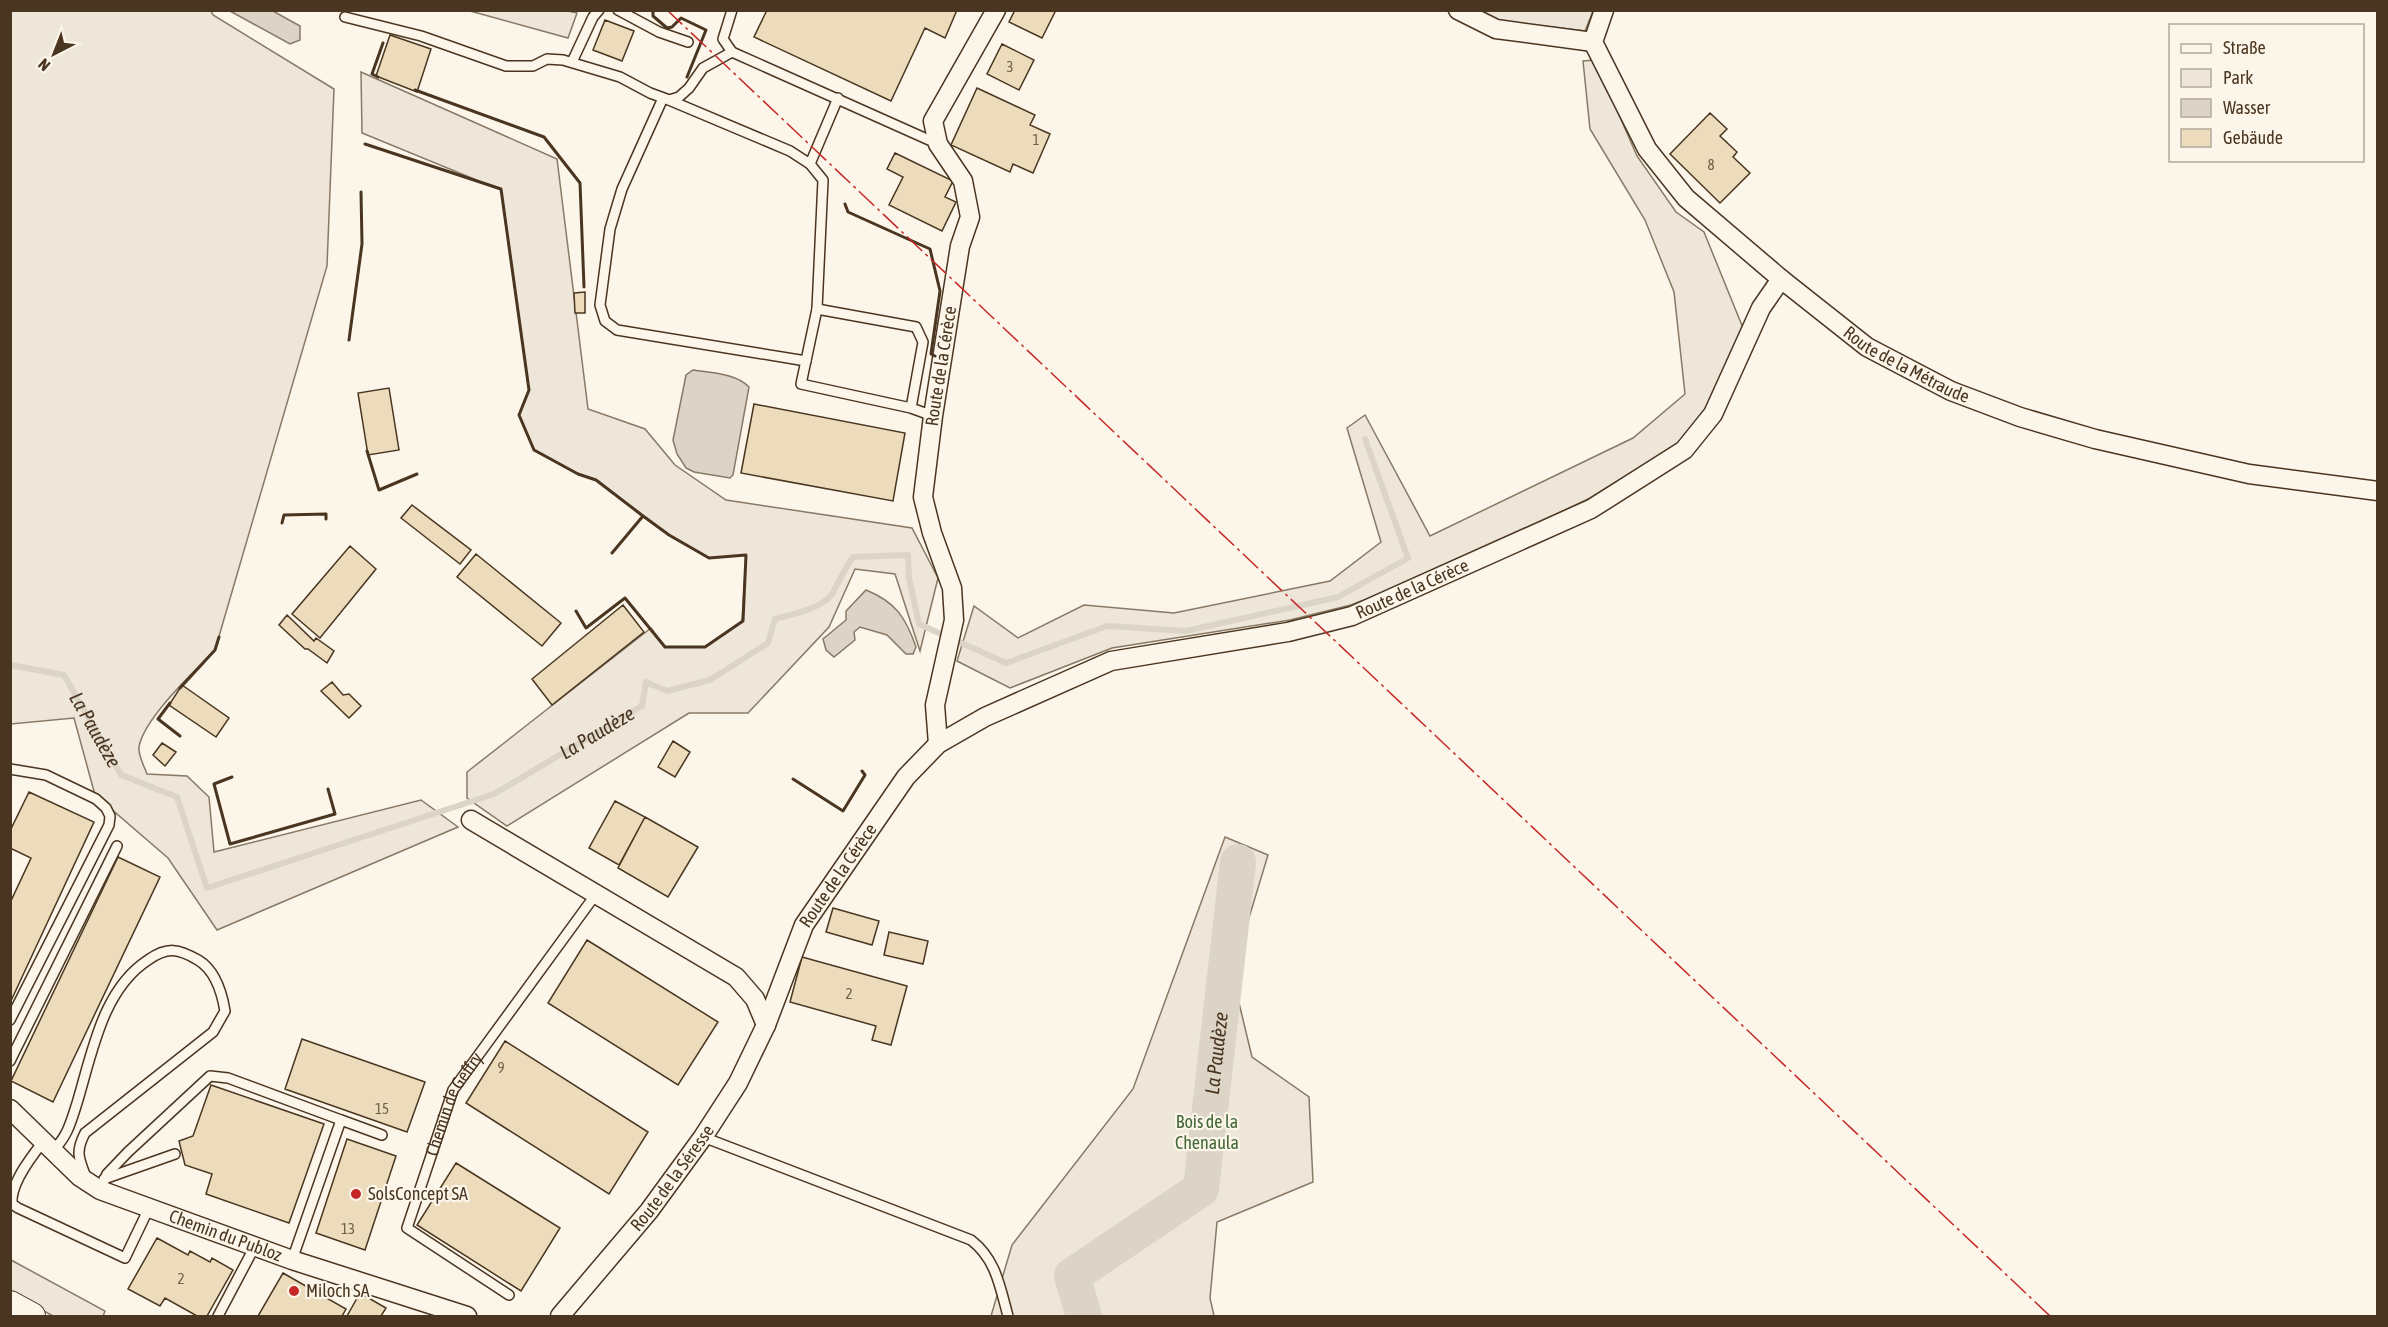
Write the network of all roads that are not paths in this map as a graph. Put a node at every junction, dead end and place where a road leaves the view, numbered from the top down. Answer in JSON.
{"nodes":[{"id":1,"x":599,"y":10,"type":"edge"},
{"id":2,"x":618,"y":10,"type":"edge"},
{"id":3,"x":732,"y":10,"type":"edge"},
{"id":4,"x":996,"y":10,"type":"edge"},
{"id":5,"x":1458,"y":10,"type":"edge"},
{"id":6,"x":1604,"y":10,"type":"edge"},
{"id":7,"x":345,"y":17,"type":"dead end"},
{"id":8,"x":688,"y":42,"type":"dead end"},
{"id":9,"x":1593,"y":42,"type":"junction"},
{"id":10,"x":732,"y":52,"type":"junction"},
{"id":11,"x":572,"y":62,"type":"junction"},
{"id":12,"x":838,"y":98,"type":"junction"},
{"id":13,"x":666,"y":99,"type":"junction"},
{"id":14,"x":938,"y":144,"type":"junction"},
{"id":15,"x":810,"y":164,"type":"junction"},
{"id":16,"x":1781,"y":279,"type":"junction"},
{"id":17,"x":817,"y":309,"type":"junction"},
{"id":18,"x":806,"y":361,"type":"junction"},
{"id":19,"x":912,"y":408,"type":"junction"},
{"id":20,"x":933,"y":416,"type":"junction"},
{"id":21,"x":2378,"y":491,"type":"edge"},
{"id":22,"x":938,"y":744,"type":"junction"},
{"id":23,"x":10,"y":769,"type":"edge"},
{"id":24,"x":471,"y":820,"type":"dead end"},
{"id":25,"x":117,"y":846,"type":"dead end"},
{"id":26,"x":596,"y":894,"type":"junction"},
{"id":27,"x":10,"y":1020,"type":"edge"},
{"id":28,"x":766,"y":1025,"type":"junction"},
{"id":29,"x":10,"y":1060,"type":"edge"},
{"id":30,"x":10,"y":1109,"type":"edge"},
{"id":31,"x":340,"y":1120,"type":"junction"},
{"id":32,"x":382,"y":1135,"type":"dead end"},
{"id":33,"x":703,"y":1137,"type":"junction"},
{"id":34,"x":48,"y":1147,"type":"junction"},
{"id":35,"x":175,"y":1154,"type":"dead end"},
{"id":36,"x":97,"y":1184,"type":"junction"},
{"id":37,"x":11,"y":1201,"type":"edge"},
{"id":38,"x":149,"y":1208,"type":"junction"},
{"id":39,"x":255,"y":1246,"type":"junction"},
{"id":40,"x":292,"y":1260,"type":"junction"},
{"id":41,"x":509,"y":1295,"type":"dead end"},
{"id":42,"x":10,"y":1304,"type":"edge"},
{"id":43,"x":32,"y":1317,"type":"edge"},
{"id":44,"x":219,"y":1317,"type":"edge"},
{"id":45,"x":467,"y":1317,"type":"edge"},
{"id":46,"x":560,"y":1317,"type":"edge"},
{"id":47,"x":1008,"y":1317,"type":"edge"}],
"edges":[{"from":1,"to":11,"type":"lane"},
{"from":2,"to":8,"type":"lane"},
{"from":3,"to":10,"type":"lane"},
{"from":4,"to":14,"type":"street"},
{"from":5,"to":9,"type":"street"},
{"from":6,"to":9,"type":"street"},
{"from":7,"to":11,"type":"lane"},
{"from":9,"to":16,"type":"street","name":"Route de la Métraude"},
{"from":10,"to":12,"type":"lane"},
{"from":10,"to":13,"type":"lane"},
{"from":11,"to":13,"type":"lane"},
{"from":12,"to":14,"type":"lane"},
{"from":12,"to":15,"type":"lane"},
{"from":13,"to":15,"type":"lane"},
{"from":13,"to":18,"type":"lane"},
{"from":14,"to":20,"type":"street","name":"Route de la Cérèce"},
{"from":15,"to":17,"type":"lane"},
{"from":16,"to":21,"type":"street","name":"Route de la Métraude"},
{"from":16,"to":22,"type":"street","name":"Route de la Cérèce"},
{"from":17,"to":18,"type":"lane"},
{"from":17,"to":19,"type":"lane"},
{"from":18,"to":19,"type":"lane"},
{"from":19,"to":20,"type":"lane"},
{"from":20,"to":22,"type":"street","name":"Route de la Cérèce"},
{"from":22,"to":28,"type":"street","name":"Route de la Cérèce"},
{"from":23,"to":27,"type":"lane"},
{"from":24,"to":26,"type":"street"},
{"from":25,"to":29,"type":"lane"},
{"from":26,"to":28,"type":"street"},
{"from":26,"to":41,"type":"lane","name":"Chemin de Geffry"},
{"from":28,"to":33,"type":"street","name":"Route de la Séresse"},
{"from":30,"to":34,"type":"street","name":"Chemin du Publoz"},
{"from":31,"to":32,"type":"lane"},
{"from":31,"to":36,"type":"lane"},
{"from":31,"to":40,"type":"lane"},
{"from":33,"to":46,"type":"street","name":"Route de la Séresse"},
{"from":33,"to":47,"type":"lane"},
{"from":34,"to":36,"type":"street","name":"Chemin du Publoz"},
{"from":34,"to":36,"type":"lane"},
{"from":34,"to":37,"type":"lane"},
{"from":35,"to":36,"type":"lane"},
{"from":36,"to":38,"type":"street","name":"Chemin du Publoz"},
{"from":37,"to":38,"type":"lane"},
{"from":38,"to":39,"type":"street","name":"Chemin du Publoz"},
{"from":39,"to":40,"type":"street","name":"Chemin du Publoz"},
{"from":39,"to":44,"type":"lane"},
{"from":40,"to":45,"type":"street","name":"Chemin du Publoz"},
{"from":42,"to":43,"type":"main road"}]}
